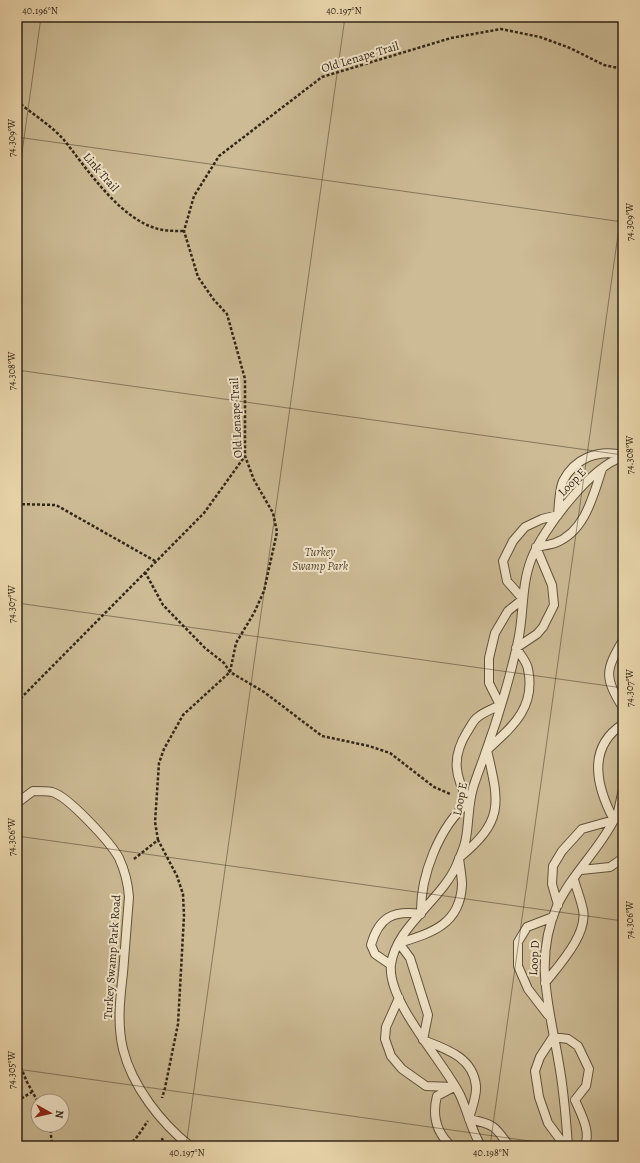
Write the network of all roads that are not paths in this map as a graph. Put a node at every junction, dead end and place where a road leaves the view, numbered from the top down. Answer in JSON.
{"nodes":[{"id":1,"x":623,"y":456,"type":"edge"},
{"id":2,"x":602,"y":469,"type":"junction"},
{"id":3,"x":558,"y":515,"type":"junction"},
{"id":4,"x":536,"y":547,"type":"junction"},
{"id":5,"x":523,"y":599,"type":"junction"},
{"id":6,"x":623,"y":640,"type":"edge"},
{"id":7,"x":516,"y":648,"type":"junction"},
{"id":8,"x":500,"y":705,"type":"junction"},
{"id":9,"x":623,"y":708,"type":"edge"},
{"id":10,"x":623,"y":724,"type":"edge"},
{"id":11,"x":487,"y":750,"type":"junction"},
{"id":12,"x":623,"y":789,"type":"edge"},
{"id":13,"x":469,"y":802,"type":"junction"},
{"id":14,"x":17,"y":803,"type":"edge"},
{"id":15,"x":614,"y":820,"type":"junction"},
{"id":16,"x":459,"y":858,"type":"junction"},
{"id":17,"x":623,"y":858,"type":"edge"},
{"id":18,"x":581,"y":870,"type":"junction"},
{"id":19,"x":574,"y":880,"type":"junction"},
{"id":20,"x":558,"y":905,"type":"junction"},
{"id":21,"x":421,"y":914,"type":"junction"},
{"id":22,"x":553,"y":917,"type":"junction"},
{"id":23,"x":398,"y":943,"type":"junction"},
{"id":24,"x":391,"y":965,"type":"junction"},
{"id":25,"x":545,"y":983,"type":"junction"},
{"id":26,"x":399,"y":998,"type":"junction"},
{"id":27,"x":549,"y":1016,"type":"junction"},
{"id":28,"x":553,"y":1037,"type":"junction"},
{"id":29,"x":423,"y":1040,"type":"junction"},
{"id":30,"x":454,"y":1087,"type":"junction"},
{"id":31,"x":563,"y":1098,"type":"junction"},
{"id":32,"x":574,"y":1100,"type":"junction"},
{"id":33,"x":469,"y":1119,"type":"junction"},
{"id":34,"x":190,"y":1146,"type":"edge"},
{"id":35,"x":451,"y":1146,"type":"edge"},
{"id":36,"x":481,"y":1146,"type":"edge"},
{"id":37,"x":510,"y":1146,"type":"edge"},
{"id":38,"x":567,"y":1146,"type":"edge"},
{"id":39,"x":585,"y":1146,"type":"edge"}],
"edges":[{"from":1,"to":2,"type":"lane","name":"Loop E"},
{"from":1,"to":3,"type":"lane"},
{"from":2,"to":3,"type":"lane","name":"Loop E"},
{"from":2,"to":4,"type":"lane"},
{"from":3,"to":4,"type":"lane","name":"Loop E"},
{"from":3,"to":5,"type":"lane"},
{"from":4,"to":5,"type":"lane","name":"Loop E"},
{"from":4,"to":7,"type":"lane"},
{"from":5,"to":7,"type":"lane","name":"Loop E"},
{"from":5,"to":8,"type":"lane"},
{"from":6,"to":9,"type":"lane"},
{"from":7,"to":8,"type":"lane","name":"Loop E"},
{"from":7,"to":11,"type":"lane"},
{"from":8,"to":11,"type":"lane","name":"Loop E"},
{"from":8,"to":13,"type":"lane"},
{"from":10,"to":15,"type":"lane"},
{"from":11,"to":13,"type":"lane","name":"Loop E"},
{"from":11,"to":16,"type":"lane"},
{"from":12,"to":15,"type":"lane","name":"Loop D"},
{"from":13,"to":16,"type":"lane","name":"Loop E"},
{"from":13,"to":21,"type":"lane"},
{"from":14,"to":34,"type":"lane","name":"Turkey Swamp Park Road"},
{"from":15,"to":18,"type":"lane","name":"Loop D"},
{"from":15,"to":20,"type":"lane"},
{"from":16,"to":21,"type":"lane","name":"Loop E"},
{"from":16,"to":23,"type":"lane"},
{"from":17,"to":18,"type":"lane"},
{"from":18,"to":19,"type":"lane","name":"Loop D"},
{"from":19,"to":20,"type":"lane","name":"Loop D"},
{"from":19,"to":25,"type":"lane"},
{"from":20,"to":22,"type":"lane","name":"Loop D"},
{"from":21,"to":23,"type":"lane","name":"Loop E"},
{"from":21,"to":24,"type":"lane"},
{"from":22,"to":25,"type":"lane","name":"Loop D"},
{"from":22,"to":27,"type":"lane"},
{"from":23,"to":24,"type":"lane","name":"Loop E"},
{"from":23,"to":29,"type":"lane"},
{"from":24,"to":26,"type":"lane","name":"Loop E"},
{"from":25,"to":27,"type":"lane","name":"Loop D"},
{"from":26,"to":29,"type":"lane","name":"Loop E"},
{"from":26,"to":30,"type":"lane"},
{"from":27,"to":28,"type":"lane","name":"Loop D"},
{"from":28,"to":31,"type":"lane","name":"Loop D"},
{"from":28,"to":32,"type":"lane"},
{"from":28,"to":38,"type":"lane"},
{"from":29,"to":30,"type":"lane","name":"Loop E"},
{"from":29,"to":33,"type":"lane"},
{"from":30,"to":33,"type":"lane","name":"Loop E"},
{"from":30,"to":35,"type":"lane"},
{"from":31,"to":32,"type":"lane"},
{"from":31,"to":38,"type":"lane","name":"Loop D"},
{"from":32,"to":39,"type":"lane"},
{"from":33,"to":36,"type":"lane","name":"Loop E"},
{"from":33,"to":37,"type":"lane"}]}
